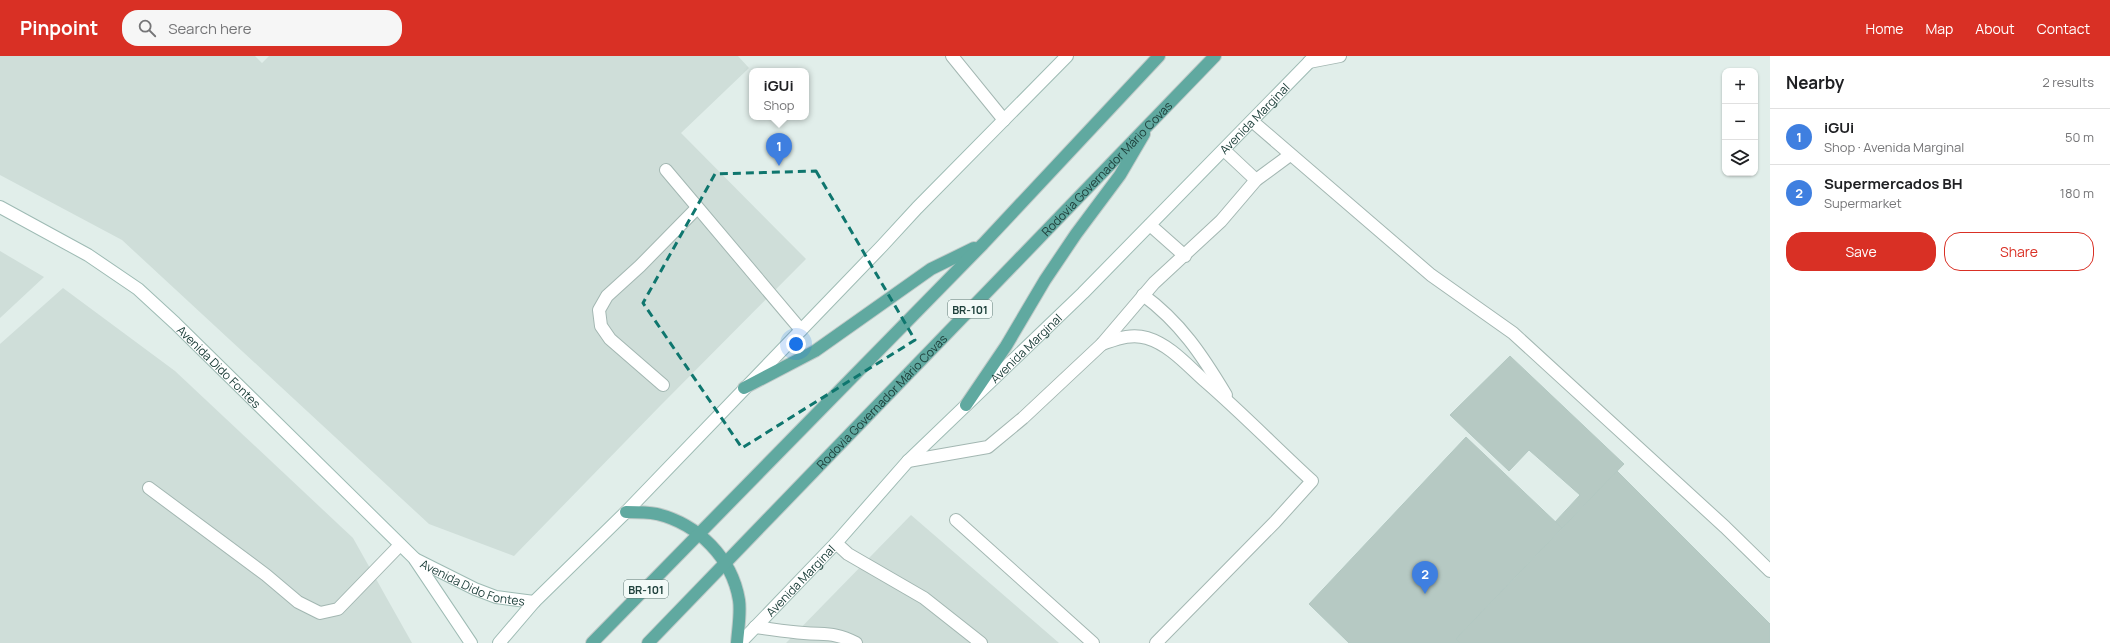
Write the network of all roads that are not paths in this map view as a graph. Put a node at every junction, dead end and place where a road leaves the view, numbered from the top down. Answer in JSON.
{"nodes":[{"id":1,"x":952,"y":56,"type":"edge"},
{"id":2,"x":1067,"y":56,"type":"edge"},
{"id":3,"x":1158,"y":56,"type":"edge"},
{"id":4,"x":1215,"y":56,"type":"edge"},
{"id":5,"x":1340,"y":56,"type":"edge"},
{"id":6,"x":1312,"y":59,"type":"edge"},
{"id":7,"x":1155,"y":116,"type":"junction"},
{"id":8,"x":1004,"y":120,"type":"junction"},
{"id":9,"x":1252,"y":121,"type":"junction"},
{"id":10,"x":1224,"y":150,"type":"junction"},
{"id":11,"x":1290,"y":155,"type":"junction"},
{"id":12,"x":666,"y":170,"type":"dead end"},
{"id":13,"x":1256,"y":180,"type":"junction"},
{"id":14,"x":0,"y":207,"type":"edge"},
{"id":15,"x":696,"y":208,"type":"junction"},
{"id":16,"x":1150,"y":225,"type":"junction"},
{"id":17,"x":983,"y":244,"type":"junction"},
{"id":18,"x":1185,"y":256,"type":"junction"},
{"id":19,"x":1143,"y":295,"type":"junction"},
{"id":20,"x":801,"y":330,"type":"junction"},
{"id":21,"x":1102,"y":344,"type":"junction"},
{"id":22,"x":663,"y":384,"type":"dead end"},
{"id":23,"x":744,"y":388,"type":"junction"},
{"id":24,"x":966,"y":405,"type":"junction"},
{"id":25,"x":1232,"y":405,"type":"junction"},
{"id":26,"x":908,"y":461,"type":"junction"},
{"id":27,"x":149,"y":488,"type":"dead end"},
{"id":28,"x":626,"y":512,"type":"junction"},
{"id":29,"x":956,"y":520,"type":"dead end"},
{"id":30,"x":700,"y":535,"type":"junction"},
{"id":31,"x":836,"y":543,"type":"junction"},
{"id":32,"x":400,"y":545,"type":"junction"},
{"id":33,"x":414,"y":558,"type":"junction"},
{"id":34,"x":726,"y":564,"type":"junction"},
{"id":35,"x":1770,"y":571,"type":"edge"},
{"id":36,"x":534,"y":602,"type":"junction"},
{"id":37,"x":755,"y":627,"type":"junction"},
{"id":38,"x":829,"y":638,"type":"edge"},
{"id":39,"x":471,"y":643,"type":"edge"},
{"id":40,"x":499,"y":643,"type":"edge"},
{"id":41,"x":592,"y":643,"type":"edge"},
{"id":42,"x":648,"y":643,"type":"edge"},
{"id":43,"x":739,"y":643,"type":"edge"},
{"id":44,"x":856,"y":643,"type":"edge"},
{"id":45,"x":981,"y":643,"type":"edge"},
{"id":46,"x":1093,"y":643,"type":"edge"},
{"id":47,"x":1156,"y":643,"type":"edge"}],
"edges":[{"from":1,"to":8,"type":"street"},
{"from":2,"to":8,"type":"street"},
{"from":3,"to":17,"type":"main road","number":"BR-101"},
{"from":4,"to":7,"type":"main road","name":"Rodovia Governador Mário Covas","number":"BR-101"},
{"from":5,"to":6,"type":"street"},
{"from":6,"to":9,"type":"street","name":"Avenida Marginal"},
{"from":7,"to":24,"type":"main road"},
{"from":7,"to":34,"type":"main road","name":"Rodovia Governador Mário Covas","number":"BR-101"},
{"from":8,"to":20,"type":"street"},
{"from":9,"to":10,"type":"street","name":"Avenida Marginal"},
{"from":9,"to":11,"type":"street"},
{"from":10,"to":13,"type":"street"},
{"from":10,"to":16,"type":"street","name":"Avenida Marginal"},
{"from":11,"to":13,"type":"street"},
{"from":11,"to":35,"type":"street"},
{"from":12,"to":15,"type":"street"},
{"from":13,"to":18,"type":"street"},
{"from":14,"to":32,"type":"street","name":"Avenida Dido Fontes"},
{"from":15,"to":20,"type":"street"},
{"from":15,"to":22,"type":"street"},
{"from":16,"to":18,"type":"street"},
{"from":16,"to":24,"type":"street","name":"Avenida Marginal"},
{"from":17,"to":23,"type":"main road"},
{"from":17,"to":30,"type":"main road","number":"BR-101"},
{"from":18,"to":19,"type":"street"},
{"from":19,"to":21,"type":"street"},
{"from":19,"to":25,"type":"street"},
{"from":20,"to":23,"type":"street"},
{"from":21,"to":25,"type":"street"},
{"from":21,"to":26,"type":"street"},
{"from":23,"to":28,"type":"street"},
{"from":24,"to":26,"type":"street","name":"Avenida Marginal"},
{"from":25,"to":47,"type":"street"},
{"from":26,"to":31,"type":"street","name":"Avenida Marginal"},
{"from":27,"to":32,"type":"street"},
{"from":28,"to":30,"type":"main road"},
{"from":28,"to":36,"type":"street"},
{"from":29,"to":46,"type":"street"},
{"from":30,"to":34,"type":"main road"},
{"from":30,"to":41,"type":"main road","number":"BR-101"},
{"from":31,"to":37,"type":"street","name":"Avenida Marginal"},
{"from":31,"to":45,"type":"street"},
{"from":32,"to":33,"type":"street","name":"Avenida Dido Fontes"},
{"from":33,"to":36,"type":"street","name":"Avenida Dido Fontes"},
{"from":33,"to":39,"type":"street","name":"Avenida Dido Fontes"},
{"from":34,"to":42,"type":"main road","name":"Rodovia Governador Mário Covas","number":"BR-101"},
{"from":34,"to":43,"type":"main road"},
{"from":36,"to":40,"type":"street"},
{"from":37,"to":38,"type":"street"},
{"from":37,"to":43,"type":"street","name":"Avenida Marginal"},
{"from":38,"to":44,"type":"street"}]}
